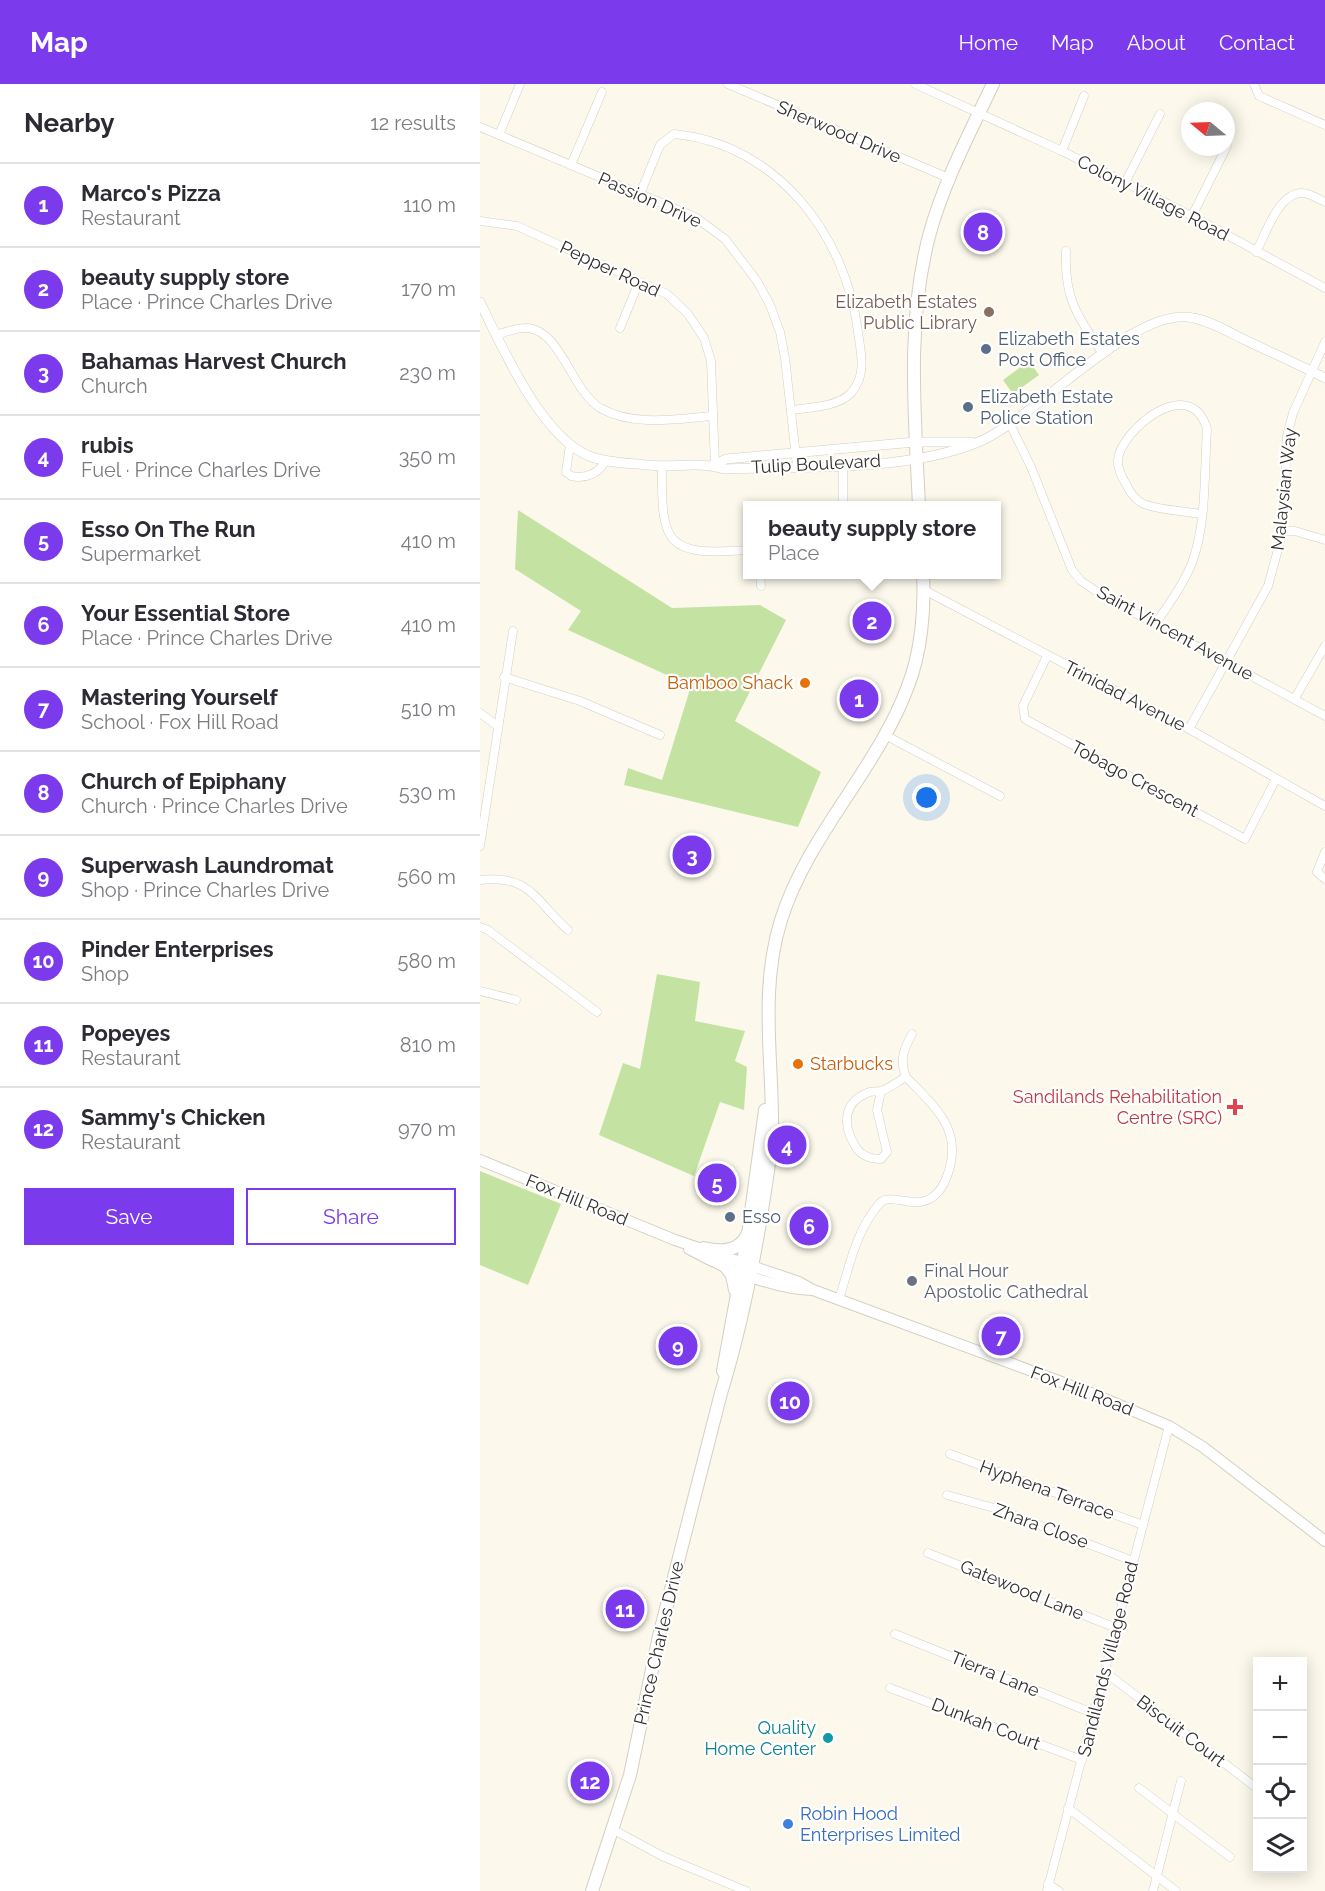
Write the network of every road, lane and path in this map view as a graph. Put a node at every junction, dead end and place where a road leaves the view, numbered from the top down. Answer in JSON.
{"nodes":[{"id":1,"x":520,"y":84,"type":"edge"},
{"id":2,"x":728,"y":84,"type":"edge"},
{"id":3,"x":915,"y":84,"type":"edge"},
{"id":4,"x":993,"y":84,"type":"edge"},
{"id":5,"x":1254,"y":84,"type":"edge"},
{"id":6,"x":602,"y":92,"type":"dead end"},
{"id":7,"x":1084,"y":96,"type":"dead end"},
{"id":8,"x":980,"y":112,"type":"junction"},
{"id":9,"x":1160,"y":114,"type":"dead end"},
{"id":10,"x":1325,"y":125,"type":"edge"},
{"id":11,"x":480,"y":127,"type":"edge"},
{"id":12,"x":499,"y":135,"type":"junction"},
{"id":13,"x":1062,"y":151,"type":"junction"},
{"id":14,"x":1222,"y":156,"type":"edge"},
{"id":15,"x":571,"y":165,"type":"junction"},
{"id":16,"x":951,"y":180,"type":"junction"},
{"id":17,"x":1125,"y":183,"type":"junction"},
{"id":18,"x":640,"y":194,"type":"junction"},
{"id":19,"x":1325,"y":202,"type":"edge"},
{"id":20,"x":1192,"y":216,"type":"junction"},
{"id":21,"x":480,"y":221,"type":"edge"},
{"id":22,"x":1066,"y":250,"type":"dead end"},
{"id":23,"x":1256,"y":252,"type":"junction"},
{"id":24,"x":639,"y":282,"type":"junction"},
{"id":25,"x":1325,"y":288,"type":"edge"},
{"id":26,"x":480,"y":302,"type":"edge"},
{"id":27,"x":620,"y":328,"type":"dead end"},
{"id":28,"x":496,"y":335,"type":"junction"},
{"id":29,"x":1325,"y":342,"type":"edge"},
{"id":30,"x":1103,"y":354,"type":"junction"},
{"id":31,"x":1311,"y":371,"type":"junction"},
{"id":32,"x":1325,"y":378,"type":"edge"},
{"id":33,"x":791,"y":410,"type":"junction"},
{"id":34,"x":713,"y":416,"type":"junction"},
{"id":35,"x":1010,"y":424,"type":"junction"},
{"id":36,"x":915,"y":442,"type":"junction"},
{"id":37,"x":979,"y":442,"type":"junction"},
{"id":38,"x":570,"y":445,"type":"junction"},
{"id":39,"x":796,"y":455,"type":"junction"},
{"id":40,"x":917,"y":459,"type":"junction"},
{"id":41,"x":604,"y":461,"type":"junction"},
{"id":42,"x":715,"y":465,"type":"junction"},
{"id":43,"x":843,"y":465,"type":"junction"},
{"id":44,"x":797,"y":466,"type":"junction"},
{"id":45,"x":662,"y":467,"type":"junction"},
{"id":46,"x":843,"y":501,"type":"edge"},
{"id":47,"x":919,"y":501,"type":"edge"},
{"id":48,"x":1201,"y":514,"type":"junction"},
{"id":49,"x":1282,"y":531,"type":"junction"},
{"id":50,"x":1325,"y":540,"type":"edge"},
{"id":51,"x":743,"y":550,"type":"edge"},
{"id":52,"x":760,"y":579,"type":"edge"},
{"id":53,"x":923,"y":579,"type":"edge"},
{"id":54,"x":761,"y":586,"type":"dead end"},
{"id":55,"x":924,"y":590,"type":"junction"},
{"id":56,"x":1156,"y":623,"type":"junction"},
{"id":57,"x":513,"y":631,"type":"dead end"},
{"id":58,"x":1325,"y":646,"type":"edge"},
{"id":59,"x":1047,"y":656,"type":"junction"},
{"id":60,"x":1227,"y":661,"type":"junction"},
{"id":61,"x":504,"y":677,"type":"junction"},
{"id":62,"x":1294,"y":698,"type":"junction"},
{"id":63,"x":480,"y":713,"type":"edge"},
{"id":64,"x":1325,"y":716,"type":"edge"},
{"id":65,"x":496,"y":725,"type":"junction"},
{"id":66,"x":1189,"y":729,"type":"junction"},
{"id":67,"x":660,"y":735,"type":"dead end"},
{"id":68,"x":885,"y":735,"type":"junction"},
{"id":69,"x":1276,"y":778,"type":"junction"},
{"id":70,"x":1000,"y":796,"type":"dead end"},
{"id":71,"x":1325,"y":806,"type":"edge"},
{"id":72,"x":480,"y":846,"type":"edge"},
{"id":73,"x":1325,"y":852,"type":"edge"},
{"id":74,"x":1325,"y":879,"type":"edge"},
{"id":75,"x":480,"y":880,"type":"edge"},
{"id":76,"x":480,"y":927,"type":"edge"},
{"id":77,"x":568,"y":930,"type":"dead end"},
{"id":78,"x":480,"y":992,"type":"edge"},
{"id":79,"x":516,"y":1000,"type":"dead end"},
{"id":80,"x":597,"y":1012,"type":"dead end"},
{"id":81,"x":912,"y":1034,"type":"dead end"},
{"id":82,"x":769,"y":1072,"type":"junction"},
{"id":83,"x":906,"y":1077,"type":"junction"},
{"id":84,"x":881,"y":1091,"type":"junction"},
{"id":85,"x":480,"y":1160,"type":"edge"},
{"id":86,"x":748,"y":1234,"type":"junction"},
{"id":87,"x":675,"y":1240,"type":"junction"},
{"id":88,"x":704,"y":1248,"type":"junction"},
{"id":89,"x":725,"y":1266,"type":"junction"},
{"id":90,"x":747,"y":1269,"type":"junction"},
{"id":91,"x":736,"y":1297,"type":"junction"},
{"id":92,"x":839,"y":1300,"type":"junction"},
{"id":93,"x":720,"y":1393,"type":"junction"},
{"id":94,"x":1169,"y":1426,"type":"junction"},
{"id":95,"x":950,"y":1454,"type":"dead end"},
{"id":96,"x":947,"y":1495,"type":"dead end"},
{"id":97,"x":1143,"y":1525,"type":"junction"},
{"id":98,"x":1325,"y":1541,"type":"edge"},
{"id":99,"x":928,"y":1553,"type":"dead end"},
{"id":100,"x":1133,"y":1561,"type":"junction"},
{"id":101,"x":1116,"y":1628,"type":"junction"},
{"id":102,"x":895,"y":1634,"type":"dead end"},
{"id":103,"x":1105,"y":1672,"type":"junction"},
{"id":104,"x":890,"y":1688,"type":"dead end"},
{"id":105,"x":1095,"y":1714,"type":"junction"},
{"id":106,"x":1082,"y":1760,"type":"junction"},
{"id":107,"x":1181,"y":1781,"type":"dead end"},
{"id":108,"x":1253,"y":1786,"type":"edge"},
{"id":109,"x":1139,"y":1788,"type":"dead end"},
{"id":110,"x":1068,"y":1808,"type":"junction"},
{"id":111,"x":1173,"y":1814,"type":"junction"},
{"id":112,"x":614,"y":1830,"type":"junction"},
{"id":113,"x":1230,"y":1857,"type":"dead end"},
{"id":114,"x":1158,"y":1876,"type":"junction"},
{"id":115,"x":1048,"y":1887,"type":"edge"},
{"id":116,"x":592,"y":1891,"type":"edge"},
{"id":117,"x":746,"y":1891,"type":"edge"},
{"id":118,"x":1059,"y":1891,"type":"edge"},
{"id":119,"x":1153,"y":1891,"type":"edge"},
{"id":120,"x":1176,"y":1891,"type":"edge"}],
"edges":[{"from":1,"to":12,"type":"street"},
{"from":2,"to":16,"type":"street","name":"Sherwood Drive"},
{"from":3,"to":8,"type":"street","name":"Colony Village Road"},
{"from":4,"to":8,"type":"highway"},
{"from":5,"to":10,"type":"street"},
{"from":6,"to":15,"type":"street"},
{"from":7,"to":13,"type":"street"},
{"from":8,"to":13,"type":"street","name":"Colony Village Road"},
{"from":8,"to":16,"type":"highway"},
{"from":9,"to":17,"type":"street"},
{"from":11,"to":12,"type":"street","name":"Passion Drive"},
{"from":12,"to":15,"type":"street","name":"Passion Drive"},
{"from":13,"to":17,"type":"street","name":"Colony Village Road"},
{"from":14,"to":20,"type":"street"},
{"from":15,"to":18,"type":"street","name":"Passion Drive"},
{"from":16,"to":36,"type":"highway"},
{"from":17,"to":20,"type":"street","name":"Colony Village Road"},
{"from":18,"to":33,"type":"street","name":"Passion Drive"},
{"from":18,"to":33,"type":"street"},
{"from":19,"to":23,"type":"street"},
{"from":20,"to":23,"type":"street","name":"Colony Village Road"},
{"from":21,"to":24,"type":"street","name":"Pepper Road"},
{"from":22,"to":30,"type":"street"},
{"from":23,"to":25,"type":"street","name":"Colony Village Road"},
{"from":24,"to":27,"type":"street"},
{"from":24,"to":34,"type":"street","name":"Pepper Road"},
{"from":26,"to":28,"type":"street","name":"Tulip Boulevard"},
{"from":28,"to":34,"type":"street"},
{"from":28,"to":38,"type":"street","name":"Tulip Boulevard"},
{"from":29,"to":31,"type":"street","name":"Malaysian Way"},
{"from":30,"to":31,"type":"street","name":"Tulip Boulevard"},
{"from":30,"to":35,"type":"street","name":"Tulip Boulevard"},
{"from":31,"to":32,"type":"street","name":"Tulip Boulevard"},
{"from":31,"to":49,"type":"street","name":"Malaysian Way"},
{"from":33,"to":39,"type":"street","name":"Passion Drive"},
{"from":34,"to":42,"type":"street","name":"Pepper Road"},
{"from":35,"to":37,"type":"street","name":"Tulip Boulevard"},
{"from":35,"to":56,"type":"street","name":"Saint Vincent Avenue"},
{"from":36,"to":37,"type":"street","name":"Tulip Boulevard"},
{"from":36,"to":39,"type":"street","name":"Tulip Boulevard"},
{"from":36,"to":40,"type":"highway"},
{"from":37,"to":40,"type":"street","name":"Tulip Boulevard"},
{"from":38,"to":41,"type":"street","name":"Tulip Boulevard"},
{"from":38,"to":41,"type":"street"},
{"from":39,"to":42,"type":"street","name":"Tulip Boulevard"},
{"from":39,"to":44,"type":"street","name":"Passion Drive"},
{"from":40,"to":43,"type":"street","name":"Tulip Boulevard"},
{"from":40,"to":47,"type":"highway"},
{"from":41,"to":45,"type":"street","name":"Tulip Boulevard"},
{"from":42,"to":44,"type":"street","name":"Tulip Boulevard"},
{"from":42,"to":45,"type":"street","name":"Tulip Boulevard"},
{"from":43,"to":44,"type":"street","name":"Tulip Boulevard"},
{"from":43,"to":46,"type":"street"},
{"from":45,"to":51,"type":"street"},
{"from":48,"to":48,"type":"street"},
{"from":48,"to":56,"type":"street"},
{"from":49,"to":50,"type":"street"},
{"from":49,"to":60,"type":"street","name":"Malaysian Way"},
{"from":52,"to":54,"type":"street"},
{"from":53,"to":55,"type":"highway","name":"Prince Charles Drive"},
{"from":55,"to":59,"type":"street","name":"Trinidad Avenue"},
{"from":55,"to":68,"type":"highway","name":"Prince Charles Drive"},
{"from":56,"to":60,"type":"street","name":"Saint Vincent Avenue"},
{"from":57,"to":61,"type":"street"},
{"from":58,"to":62,"type":"street"},
{"from":59,"to":66,"type":"street","name":"Trinidad Avenue"},
{"from":59,"to":69,"type":"street","name":"Tobago Crescent"},
{"from":60,"to":62,"type":"street","name":"Saint Vincent Avenue"},
{"from":60,"to":66,"type":"street","name":"Malaysian Way"},
{"from":61,"to":65,"type":"street"},
{"from":61,"to":67,"type":"street"},
{"from":62,"to":64,"type":"street","name":"Saint Vincent Avenue"},
{"from":63,"to":65,"type":"street"},
{"from":65,"to":72,"type":"street"},
{"from":66,"to":69,"type":"street","name":"Trinidad Avenue"},
{"from":68,"to":70,"type":"street"},
{"from":68,"to":82,"type":"highway","name":"Prince Charles Drive"},
{"from":69,"to":71,"type":"street","name":"Trinidad Avenue"},
{"from":73,"to":74,"type":"street"},
{"from":75,"to":77,"type":"street"},
{"from":76,"to":80,"type":"street"},
{"from":78,"to":79,"type":"street"},
{"from":81,"to":83,"type":"street"},
{"from":82,"to":86,"type":"highway","name":"Prince Charles Drive"},
{"from":82,"to":90,"type":"highway","name":"Prince Charles Drive"},
{"from":83,"to":84,"type":"street"},
{"from":83,"to":92,"type":"street"},
{"from":84,"to":84,"type":"street"},
{"from":85,"to":87,"type":"main road","name":"Fox Hill Road"},
{"from":86,"to":88,"type":"highway"},
{"from":86,"to":90,"type":"highway","name":"Prince Charles Drive"},
{"from":87,"to":88,"type":"main road","name":"Fox Hill Road"},
{"from":87,"to":89,"type":"main road","name":"Fox Hill Road"},
{"from":88,"to":90,"type":"main road","name":"Fox Hill Road"},
{"from":89,"to":90,"type":"main road","name":"Fox Hill Road"},
{"from":89,"to":91,"type":"highway"},
{"from":90,"to":91,"type":"highway","name":"Prince Charles Drive"},
{"from":90,"to":92,"type":"main road","name":"Fox Hill Road"},
{"from":90,"to":93,"type":"highway","name":"Prince Charles Drive"},
{"from":91,"to":93,"type":"highway","name":"Prince Charles Drive"},
{"from":92,"to":94,"type":"main road","name":"Fox Hill Road"},
{"from":93,"to":112,"type":"highway","name":"Prince Charles Drive"},
{"from":94,"to":97,"type":"street","name":"Sandilands Village Road"},
{"from":94,"to":98,"type":"main road","name":"Fox Hill Road"},
{"from":95,"to":97,"type":"street","name":"Hyphena Terrace"},
{"from":96,"to":100,"type":"street","name":"Zhara Close"},
{"from":97,"to":100,"type":"street","name":"Sandilands Village Road"},
{"from":99,"to":101,"type":"street","name":"Gatewood Lane"},
{"from":100,"to":101,"type":"street","name":"Sandilands Village Road"},
{"from":101,"to":103,"type":"street","name":"Sandilands Village Road"},
{"from":102,"to":105,"type":"street","name":"Tierra Lane"},
{"from":103,"to":105,"type":"street","name":"Sandilands Village Road"},
{"from":103,"to":108,"type":"street","name":"Biscuit Court"},
{"from":104,"to":106,"type":"street","name":"Dunkah Court"},
{"from":105,"to":106,"type":"street","name":"Sandilands Village Road"},
{"from":106,"to":110,"type":"street","name":"Sandilands Village Road"},
{"from":107,"to":111,"type":"street"},
{"from":109,"to":111,"type":"street"},
{"from":110,"to":114,"type":"street"},
{"from":110,"to":115,"type":"street","name":"Sandilands Village Road"},
{"from":111,"to":113,"type":"street"},
{"from":111,"to":114,"type":"street"},
{"from":112,"to":116,"type":"highway","name":"Prince Charles Drive"},
{"from":112,"to":117,"type":"street"},
{"from":114,"to":119,"type":"street"},
{"from":114,"to":120,"type":"street"},
{"from":115,"to":118,"type":"street"}]}
